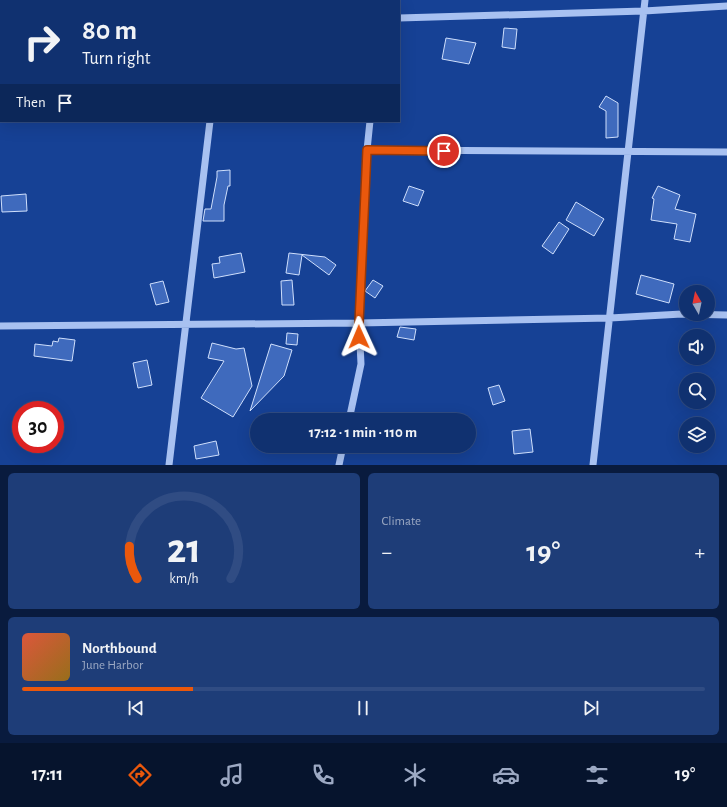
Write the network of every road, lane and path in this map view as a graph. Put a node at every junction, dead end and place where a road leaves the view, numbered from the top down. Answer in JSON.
{"nodes":[{"id":1,"x":645,"y":0,"type":"edge"},
{"id":2,"x":727,"y":6,"type":"edge"},
{"id":3,"x":644,"y":11,"type":"junction"},
{"id":4,"x":400,"y":18,"type":"edge"},
{"id":5,"x":210,"y":122,"type":"edge"},
{"id":6,"x":370,"y":122,"type":"edge"},
{"id":7,"x":367,"y":150,"type":"junction"},
{"id":8,"x":628,"y":152,"type":"junction"},
{"id":9,"x":727,"y":152,"type":"edge"},
{"id":10,"x":727,"y":315,"type":"edge"},
{"id":11,"x":610,"y":318,"type":"junction"},
{"id":12,"x":359,"y":323,"type":"junction"},
{"id":13,"x":186,"y":324,"type":"junction"},
{"id":14,"x":0,"y":326,"type":"edge"},
{"id":15,"x":350,"y":413,"type":"edge"},
{"id":16,"x":342,"y":453,"type":"edge"},
{"id":17,"x":169,"y":465,"type":"edge"},
{"id":18,"x":339,"y":465,"type":"edge"},
{"id":19,"x":593,"y":465,"type":"edge"}],
"edges":[{"from":1,"to":3,"type":"street"},
{"from":2,"to":3,"type":"street"},
{"from":3,"to":4,"type":"street"},
{"from":3,"to":8,"type":"street"},
{"from":5,"to":13,"type":"street"},
{"from":6,"to":7,"type":"street"},
{"from":7,"to":8,"type":"street"},
{"from":7,"to":12,"type":"street"},
{"from":8,"to":9,"type":"street"},
{"from":8,"to":11,"type":"street"},
{"from":10,"to":11,"type":"street"},
{"from":11,"to":12,"type":"street"},
{"from":11,"to":19,"type":"street"},
{"from":12,"to":13,"type":"street"},
{"from":12,"to":15,"type":"street"},
{"from":13,"to":14,"type":"street"},
{"from":13,"to":17,"type":"street"},
{"from":16,"to":18,"type":"street"}]}
